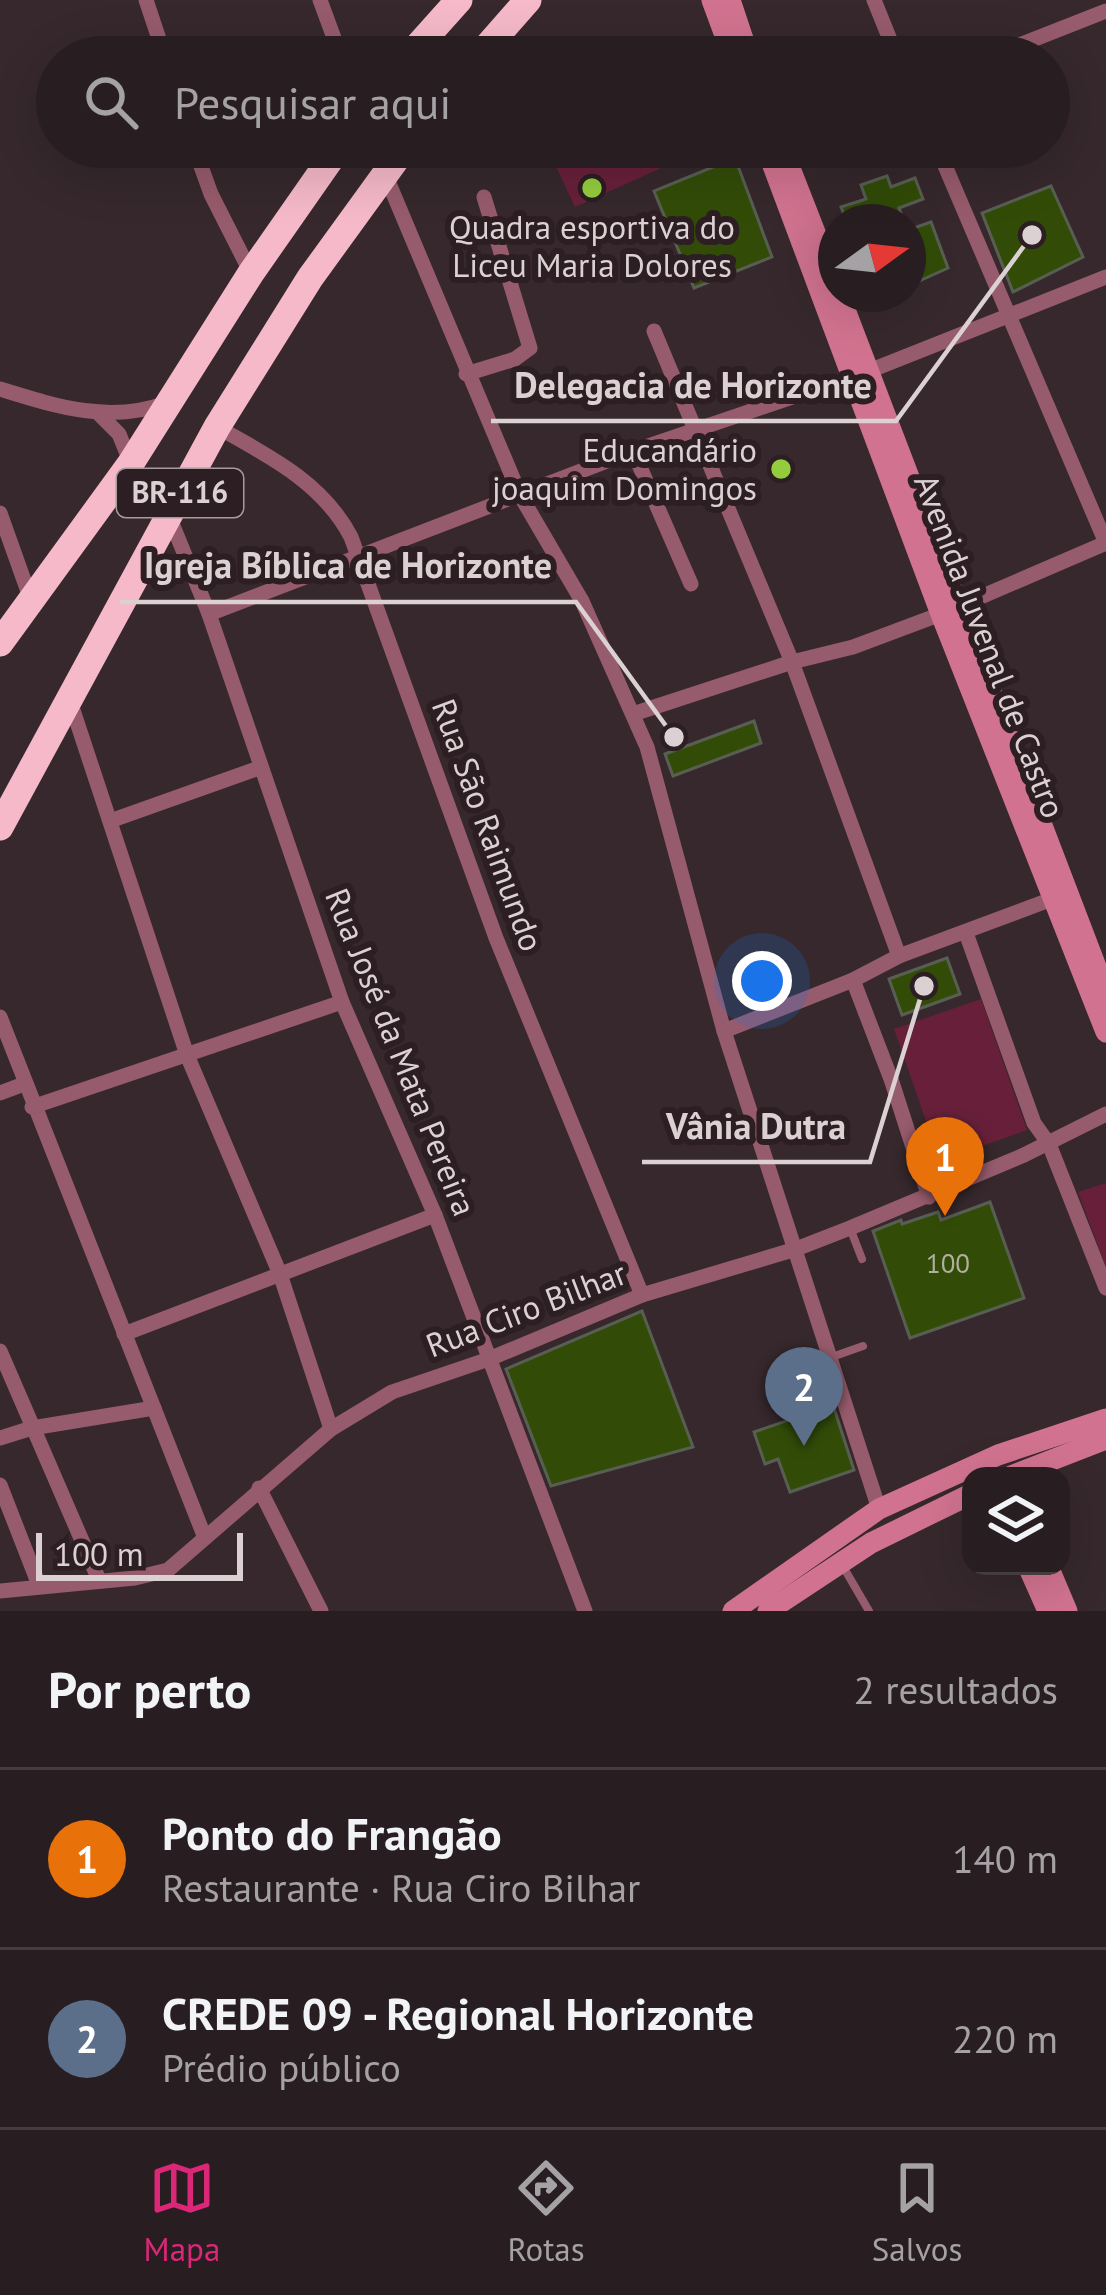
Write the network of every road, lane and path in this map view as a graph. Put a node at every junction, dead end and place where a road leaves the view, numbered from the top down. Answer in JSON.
{"nodes":[{"id":1,"x":146,"y":0,"type":"edge"},
{"id":2,"x":320,"y":0,"type":"edge"},
{"id":3,"x":459,"y":0,"type":"edge"},
{"id":4,"x":528,"y":0,"type":"edge"},
{"id":5,"x":712,"y":0,"type":"edge"},
{"id":6,"x":730,"y":0,"type":"edge"},
{"id":7,"x":874,"y":0,"type":"edge"},
{"id":8,"x":1106,"y":11,"type":"edge"},
{"id":9,"x":159,"y":36,"type":"edge"},
{"id":10,"x":333,"y":36,"type":"edge"},
{"id":11,"x":427,"y":36,"type":"edge"},
{"id":12,"x":496,"y":36,"type":"edge"},
{"id":13,"x":725,"y":36,"type":"edge"},
{"id":14,"x":742,"y":36,"type":"edge"},
{"id":15,"x":889,"y":36,"type":"edge"},
{"id":16,"x":1042,"y":36,"type":"edge"},
{"id":17,"x":202,"y":168,"type":"edge"},
{"id":18,"x":324,"y":168,"type":"edge"},
{"id":19,"x":390,"y":168,"type":"edge"},
{"id":20,"x":775,"y":168,"type":"edge"},
{"id":21,"x":789,"y":168,"type":"edge"},
{"id":22,"x":946,"y":168,"type":"edge"},
{"id":23,"x":385,"y":174,"type":"junction"},
{"id":24,"x":484,"y":197,"type":"dead end"},
{"id":25,"x":818,"y":240,"type":"edge"},
{"id":26,"x":251,"y":273,"type":"junction"},
{"id":27,"x":1106,"y":277,"type":"edge"},
{"id":28,"x":844,"y":312,"type":"edge"},
{"id":29,"x":1011,"y":313,"type":"junction"},
{"id":30,"x":654,"y":331,"type":"dead end"},
{"id":31,"x":466,"y":374,"type":"junction"},
{"id":32,"x":860,"y":374,"type":"junction"},
{"id":33,"x":0,"y":389,"type":"edge"},
{"id":34,"x":168,"y":402,"type":"junction"},
{"id":35,"x":99,"y":414,"type":"junction"},
{"id":36,"x":217,"y":427,"type":"junction"},
{"id":37,"x":694,"y":430,"type":"junction"},
{"id":38,"x":633,"y":451,"type":"junction"},
{"id":39,"x":131,"y":463,"type":"junction"},
{"id":40,"x":520,"y":495,"type":"junction"},
{"id":41,"x":0,"y":513,"type":"edge"},
{"id":42,"x":168,"y":513,"type":"junction"},
{"id":43,"x":1106,"y":543,"type":"edge"},
{"id":44,"x":357,"y":557,"type":"junction"},
{"id":45,"x":691,"y":584,"type":"dead end"},
{"id":46,"x":31,"y":600,"type":"junction"},
{"id":47,"x":950,"y":610,"type":"junction"},
{"id":48,"x":209,"y":614,"type":"junction"},
{"id":49,"x":0,"y":643,"type":"edge"},
{"id":50,"x":792,"y":662,"type":"junction"},
{"id":51,"x":70,"y":700,"type":"junction"},
{"id":52,"x":633,"y":714,"type":"junction"},
{"id":53,"x":259,"y":768,"type":"junction"},
{"id":54,"x":110,"y":820,"type":"junction"},
{"id":55,"x":0,"y":827,"type":"edge"},
{"id":56,"x":1052,"y":899,"type":"junction"},
{"id":57,"x":966,"y":933,"type":"junction"},
{"id":58,"x":899,"y":956,"type":"junction"},
{"id":59,"x":853,"y":980,"type":"junction"},
{"id":60,"x":1106,"y":993,"type":"edge"},
{"id":61,"x":342,"y":1002,"type":"junction"},
{"id":62,"x":0,"y":1017,"type":"edge"},
{"id":63,"x":724,"y":1031,"type":"junction"},
{"id":64,"x":1106,"y":1032,"type":"edge"},
{"id":65,"x":187,"y":1055,"type":"junction"},
{"id":66,"x":24,"y":1084,"type":"junction"},
{"id":67,"x":0,"y":1093,"type":"edge"},
{"id":68,"x":32,"y":1106,"type":"junction"},
{"id":69,"x":1106,"y":1114,"type":"edge"},
{"id":70,"x":1049,"y":1144,"type":"junction"},
{"id":71,"x":929,"y":1197,"type":"junction"},
{"id":72,"x":435,"y":1214,"type":"junction"},
{"id":73,"x":850,"y":1228,"type":"junction"},
{"id":74,"x":796,"y":1249,"type":"junction"},
{"id":75,"x":862,"y":1259,"type":"dead end"},
{"id":76,"x":280,"y":1274,"type":"junction"},
{"id":77,"x":1106,"y":1288,"type":"edge"},
{"id":78,"x":642,"y":1295,"type":"junction"},
{"id":79,"x":124,"y":1334,"type":"junction"},
{"id":80,"x":863,"y":1346,"type":"dead end"},
{"id":81,"x":0,"y":1351,"type":"edge"},
{"id":82,"x":831,"y":1358,"type":"junction"},
{"id":83,"x":489,"y":1359,"type":"junction"},
{"id":84,"x":154,"y":1408,"type":"junction"},
{"id":85,"x":1106,"y":1419,"type":"edge"},
{"id":86,"x":32,"y":1428,"type":"junction"},
{"id":87,"x":331,"y":1429,"type":"junction"},
{"id":88,"x":0,"y":1438,"type":"edge"},
{"id":89,"x":1106,"y":1439,"type":"edge"},
{"id":90,"x":990,"y":1464,"type":"edge"},
{"id":91,"x":1033,"y":1467,"type":"edge"},
{"id":92,"x":0,"y":1485,"type":"edge"},
{"id":93,"x":259,"y":1488,"type":"junction"},
{"id":94,"x":962,"y":1498,"type":"edge"},
{"id":95,"x":879,"y":1509,"type":"junction"},
{"id":96,"x":205,"y":1538,"type":"junction"},
{"id":97,"x":840,"y":1562,"type":"junction"},
{"id":98,"x":1032,"y":1575,"type":"edge"},
{"id":99,"x":1052,"y":1575,"type":"edge"},
{"id":100,"x":100,"y":1580,"type":"junction"},
{"id":101,"x":39,"y":1585,"type":"junction"},
{"id":102,"x":0,"y":1591,"type":"edge"},
{"id":103,"x":321,"y":1611,"type":"edge"},
{"id":104,"x":585,"y":1611,"type":"edge"},
{"id":105,"x":733,"y":1611,"type":"edge"},
{"id":106,"x":768,"y":1611,"type":"edge"},
{"id":107,"x":869,"y":1611,"type":"edge"},
{"id":108,"x":1048,"y":1611,"type":"edge"},
{"id":109,"x":1067,"y":1611,"type":"edge"}],
"edges":[{"from":1,"to":9,"type":"street"},
{"from":2,"to":10,"type":"street"},
{"from":3,"to":11,"type":"highway"},
{"from":4,"to":12,"type":"highway"},
{"from":5,"to":13,"type":"street"},
{"from":6,"to":14,"type":"street"},
{"from":7,"to":15,"type":"street"},
{"from":8,"to":16,"type":"street"},
{"from":17,"to":26,"type":"street"},
{"from":18,"to":26,"type":"highway","number":"BR-116"},
{"from":19,"to":23,"type":"highway","number":"BR-116"},
{"from":20,"to":32,"type":"street","name":"Avenida Juvenal de Castro"},
{"from":21,"to":25,"type":"street","name":"Avenida Juvenal de Castro"},
{"from":22,"to":29,"type":"street"},
{"from":23,"to":31,"type":"street"},
{"from":23,"to":36,"type":"highway","number":"BR-116"},
{"from":24,"to":31,"type":"street"},
{"from":26,"to":34,"type":"highway","number":"BR-116"},
{"from":27,"to":29,"type":"street"},
{"from":28,"to":32,"type":"street","name":"Avenida Juvenal de Castro"},
{"from":29,"to":32,"type":"street"},
{"from":29,"to":43,"type":"street"},
{"from":30,"to":37,"type":"street"},
{"from":31,"to":40,"type":"street"},
{"from":32,"to":37,"type":"street"},
{"from":32,"to":47,"type":"street","name":"Avenida Juvenal de Castro"},
{"from":33,"to":35,"type":"street"},
{"from":34,"to":35,"type":"street"},
{"from":34,"to":39,"type":"highway","number":"BR-116"},
{"from":35,"to":39,"type":"street"},
{"from":36,"to":42,"type":"highway","number":"BR-116"},
{"from":36,"to":44,"type":"street","name":"Rua São Raimundo"},
{"from":37,"to":38,"type":"street"},
{"from":37,"to":50,"type":"street"},
{"from":38,"to":40,"type":"street"},
{"from":38,"to":45,"type":"street"},
{"from":39,"to":46,"type":"highway","number":"BR-116"},
{"from":40,"to":44,"type":"street"},
{"from":40,"to":52,"type":"street"},
{"from":41,"to":46,"type":"street"},
{"from":42,"to":48,"type":"street","name":"Rua José da Mata Pereira"},
{"from":42,"to":51,"type":"highway","number":"BR-116"},
{"from":43,"to":47,"type":"street"},
{"from":44,"to":48,"type":"street"},
{"from":44,"to":78,"type":"street","name":"Rua São Raimundo"},
{"from":46,"to":49,"type":"highway","number":"BR-116"},
{"from":47,"to":50,"type":"street"},
{"from":47,"to":56,"type":"street","name":"Avenida Juvenal de Castro"},
{"from":47,"to":60,"type":"street","name":"Avenida Juvenal de Castro"},
{"from":48,"to":53,"type":"street","name":"Rua José da Mata Pereira"},
{"from":50,"to":52,"type":"street"},
{"from":50,"to":58,"type":"street"},
{"from":51,"to":54,"type":"street"},
{"from":51,"to":55,"type":"highway","number":"BR-116"},
{"from":52,"to":63,"type":"street"},
{"from":53,"to":54,"type":"street"},
{"from":53,"to":61,"type":"street","name":"Rua José da Mata Pereira"},
{"from":54,"to":65,"type":"street"},
{"from":56,"to":57,"type":"street"},
{"from":56,"to":64,"type":"street","name":"Avenida Juvenal de Castro"},
{"from":57,"to":58,"type":"street"},
{"from":57,"to":70,"type":"street"},
{"from":58,"to":59,"type":"street"},
{"from":59,"to":63,"type":"street"},
{"from":59,"to":71,"type":"street"},
{"from":61,"to":65,"type":"street"},
{"from":61,"to":72,"type":"street","name":"Rua José da Mata Pereira"},
{"from":62,"to":66,"type":"street"},
{"from":63,"to":74,"type":"street"},
{"from":65,"to":68,"type":"street"},
{"from":65,"to":76,"type":"street"},
{"from":66,"to":67,"type":"street"},
{"from":66,"to":68,"type":"street"},
{"from":68,"to":79,"type":"street"},
{"from":69,"to":70,"type":"street","name":"Rua Ciro Bilhar"},
{"from":70,"to":71,"type":"street","name":"Rua Ciro Bilhar"},
{"from":70,"to":77,"type":"street"},
{"from":71,"to":73,"type":"street","name":"Rua Ciro Bilhar"},
{"from":72,"to":76,"type":"street"},
{"from":72,"to":83,"type":"street","name":"Rua José da Mata Pereira"},
{"from":73,"to":74,"type":"street","name":"Rua Ciro Bilhar"},
{"from":73,"to":75,"type":"lane"},
{"from":74,"to":78,"type":"street","name":"Rua Ciro Bilhar"},
{"from":74,"to":82,"type":"street"},
{"from":76,"to":79,"type":"street"},
{"from":76,"to":87,"type":"street"},
{"from":78,"to":83,"type":"street","name":"Rua Ciro Bilhar"},
{"from":79,"to":84,"type":"street"},
{"from":80,"to":82,"type":"lane"},
{"from":81,"to":86,"type":"street"},
{"from":82,"to":95,"type":"street"},
{"from":83,"to":87,"type":"street","name":"Rua Ciro Bilhar"},
{"from":83,"to":104,"type":"street","name":"Rua José da Mata Pereira"},
{"from":84,"to":86,"type":"street"},
{"from":84,"to":96,"type":"street"},
{"from":85,"to":90,"type":"street"},
{"from":86,"to":88,"type":"street"},
{"from":86,"to":100,"type":"street"},
{"from":87,"to":93,"type":"street","name":"Rua Ciro Bilhar"},
{"from":89,"to":91,"type":"street"},
{"from":90,"to":95,"type":"street"},
{"from":92,"to":101,"type":"street"},
{"from":93,"to":96,"type":"street","name":"Rua Ciro Bilhar"},
{"from":93,"to":103,"type":"street"},
{"from":94,"to":97,"type":"street"},
{"from":95,"to":105,"type":"street"},
{"from":96,"to":100,"type":"street","name":"Rua Ciro Bilhar"},
{"from":97,"to":106,"type":"street"},
{"from":97,"to":107,"type":"lane"},
{"from":98,"to":108,"type":"street"},
{"from":99,"to":109,"type":"street"},
{"from":100,"to":101,"type":"street","name":"Rua Ciro Bilhar"},
{"from":101,"to":102,"type":"street","name":"Rua Ciro Bilhar"}]}
